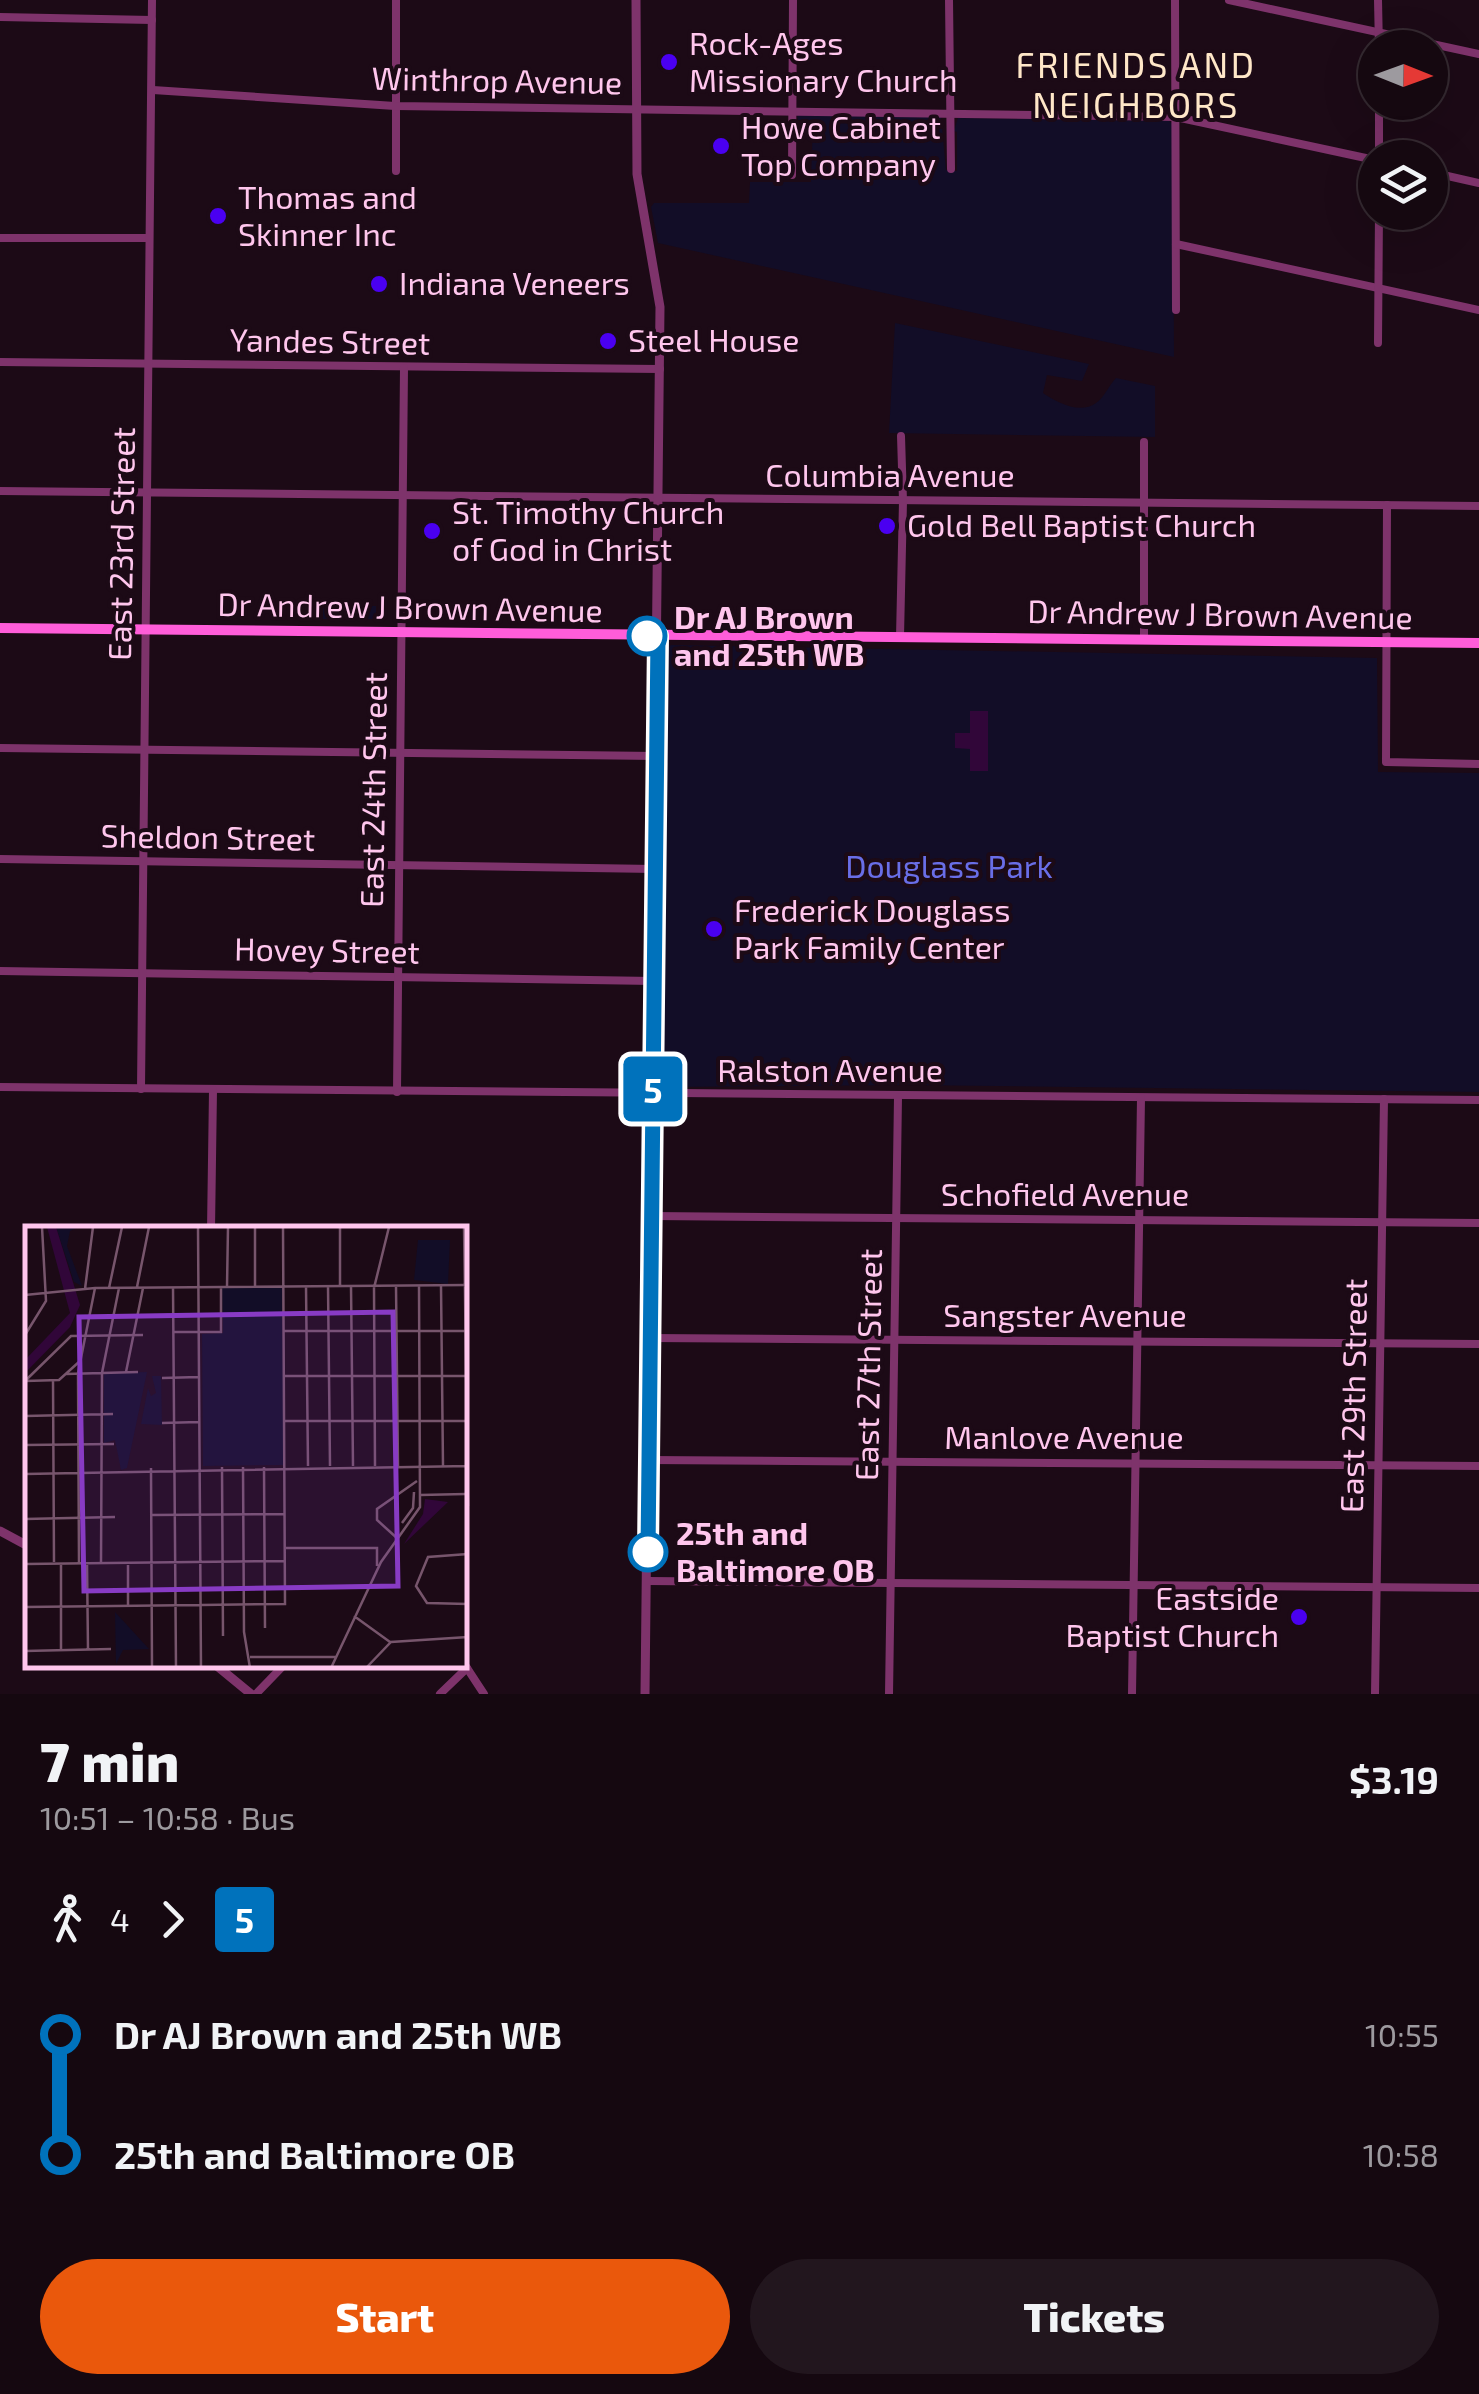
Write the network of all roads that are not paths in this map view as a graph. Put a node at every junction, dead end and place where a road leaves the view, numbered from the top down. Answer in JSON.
{"nodes":[{"id":1,"x":152,"y":0,"type":"edge"},
{"id":2,"x":396,"y":0,"type":"edge"},
{"id":3,"x":636,"y":0,"type":"edge"},
{"id":4,"x":792,"y":0,"type":"edge"},
{"id":5,"x":949,"y":0,"type":"edge"},
{"id":6,"x":1176,"y":0,"type":"edge"},
{"id":7,"x":1230,"y":0,"type":"edge"},
{"id":8,"x":1378,"y":0,"type":"edge"},
{"id":9,"x":1246,"y":2,"type":"edge"},
{"id":10,"x":0,"y":17,"type":"edge"},
{"id":11,"x":152,"y":20,"type":"junction"},
{"id":12,"x":1369,"y":30,"type":"edge"},
{"id":13,"x":1378,"y":30,"type":"edge"},
{"id":14,"x":1448,"y":47,"type":"edge"},
{"id":15,"x":1479,"y":54,"type":"edge"},
{"id":16,"x":153,"y":90,"type":"junction"},
{"id":17,"x":395,"y":106,"type":"junction"},
{"id":18,"x":636,"y":109,"type":"junction"},
{"id":19,"x":792,"y":110,"type":"junction"},
{"id":20,"x":949,"y":113,"type":"junction"},
{"id":21,"x":1176,"y":116,"type":"junction"},
{"id":22,"x":1358,"y":155,"type":"edge"},
{"id":23,"x":951,"y":169,"type":"dead end"},
{"id":24,"x":396,"y":171,"type":"dead end"},
{"id":25,"x":792,"y":175,"type":"dead end"},
{"id":26,"x":1448,"y":176,"type":"edge"},
{"id":27,"x":1479,"y":182,"type":"edge"},
{"id":28,"x":1379,"y":230,"type":"edge"},
{"id":29,"x":0,"y":238,"type":"edge"},
{"id":30,"x":149,"y":238,"type":"junction"},
{"id":31,"x":1176,"y":244,"type":"junction"},
{"id":32,"x":1379,"y":288,"type":"junction"},
{"id":33,"x":1176,"y":310,"type":"dead end"},
{"id":34,"x":1479,"y":310,"type":"edge"},
{"id":35,"x":1378,"y":343,"type":"dead end"},
{"id":36,"x":0,"y":362,"type":"edge"},
{"id":37,"x":149,"y":364,"type":"junction"},
{"id":38,"x":404,"y":368,"type":"junction"},
{"id":39,"x":660,"y":369,"type":"junction"},
{"id":40,"x":901,"y":436,"type":"dead end"},
{"id":41,"x":1144,"y":442,"type":"dead end"},
{"id":42,"x":0,"y":492,"type":"edge"},
{"id":43,"x":148,"y":493,"type":"junction"},
{"id":44,"x":402,"y":496,"type":"junction"},
{"id":45,"x":660,"y":499,"type":"junction"},
{"id":46,"x":904,"y":501,"type":"junction"},
{"id":47,"x":1145,"y":503,"type":"junction"},
{"id":48,"x":1387,"y":505,"type":"junction"},
{"id":49,"x":1479,"y":506,"type":"edge"},
{"id":50,"x":0,"y":628,"type":"edge"},
{"id":51,"x":146,"y":630,"type":"junction"},
{"id":52,"x":401,"y":632,"type":"junction"},
{"id":53,"x":658,"y":636,"type":"junction"},
{"id":54,"x":900,"y":637,"type":"junction"},
{"id":55,"x":1144,"y":639,"type":"junction"},
{"id":56,"x":1387,"y":642,"type":"junction"},
{"id":57,"x":1479,"y":642,"type":"edge"},
{"id":58,"x":0,"y":748,"type":"edge"},
{"id":59,"x":144,"y":750,"type":"junction"},
{"id":60,"x":400,"y":753,"type":"junction"},
{"id":61,"x":656,"y":756,"type":"junction"},
{"id":62,"x":1479,"y":764,"type":"edge"},
{"id":63,"x":0,"y":860,"type":"edge"},
{"id":64,"x":144,"y":862,"type":"junction"},
{"id":65,"x":399,"y":865,"type":"junction"},
{"id":66,"x":656,"y":869,"type":"junction"},
{"id":67,"x":0,"y":971,"type":"edge"},
{"id":68,"x":142,"y":974,"type":"junction"},
{"id":69,"x":398,"y":977,"type":"junction"},
{"id":70,"x":654,"y":981,"type":"junction"},
{"id":71,"x":0,"y":1087,"type":"edge"},
{"id":72,"x":141,"y":1089,"type":"junction"},
{"id":73,"x":213,"y":1090,"type":"junction"},
{"id":74,"x":396,"y":1092,"type":"junction"},
{"id":75,"x":653,"y":1094,"type":"junction"},
{"id":76,"x":898,"y":1097,"type":"junction"},
{"id":77,"x":1140,"y":1098,"type":"junction"},
{"id":78,"x":1384,"y":1100,"type":"junction"},
{"id":79,"x":1479,"y":1100,"type":"edge"},
{"id":80,"x":652,"y":1216,"type":"junction"},
{"id":81,"x":897,"y":1219,"type":"junction"},
{"id":82,"x":1140,"y":1220,"type":"junction"},
{"id":83,"x":1382,"y":1222,"type":"junction"},
{"id":84,"x":1479,"y":1223,"type":"edge"},
{"id":85,"x":211,"y":1226,"type":"edge"},
{"id":86,"x":650,"y":1338,"type":"junction"},
{"id":87,"x":894,"y":1340,"type":"junction"},
{"id":88,"x":1138,"y":1342,"type":"junction"},
{"id":89,"x":1380,"y":1344,"type":"junction"},
{"id":90,"x":1479,"y":1344,"type":"edge"},
{"id":91,"x":649,"y":1460,"type":"junction"},
{"id":92,"x":893,"y":1462,"type":"junction"},
{"id":93,"x":1136,"y":1463,"type":"junction"},
{"id":94,"x":1379,"y":1465,"type":"junction"},
{"id":95,"x":1479,"y":1466,"type":"edge"},
{"id":96,"x":0,"y":1531,"type":"edge"},
{"id":97,"x":25,"y":1544,"type":"edge"},
{"id":98,"x":648,"y":1581,"type":"junction"},
{"id":99,"x":892,"y":1583,"type":"junction"},
{"id":100,"x":1134,"y":1585,"type":"junction"},
{"id":101,"x":1376,"y":1587,"type":"junction"},
{"id":102,"x":1479,"y":1588,"type":"edge"},
{"id":103,"x":221,"y":1669,"type":"edge"},
{"id":104,"x":280,"y":1669,"type":"edge"},
{"id":105,"x":463,"y":1669,"type":"edge"},
{"id":106,"x":468,"y":1669,"type":"edge"},
{"id":107,"x":254,"y":1694,"type":"edge"},
{"id":108,"x":440,"y":1694,"type":"edge"},
{"id":109,"x":484,"y":1694,"type":"edge"},
{"id":110,"x":645,"y":1694,"type":"edge"},
{"id":111,"x":889,"y":1694,"type":"edge"},
{"id":112,"x":1132,"y":1694,"type":"edge"},
{"id":113,"x":1375,"y":1694,"type":"edge"}],
"edges":[{"from":1,"to":11,"type":"street","name":"East 23rd Street"},
{"from":2,"to":17,"type":"street"},
{"from":3,"to":18,"type":"street"},
{"from":4,"to":19,"type":"street"},
{"from":5,"to":20,"type":"street"},
{"from":6,"to":21,"type":"street"},
{"from":7,"to":9,"type":"street"},
{"from":8,"to":13,"type":"street"},
{"from":9,"to":12,"type":"street"},
{"from":10,"to":11,"type":"street"},
{"from":11,"to":16,"type":"street","name":"East 23rd Street"},
{"from":14,"to":15,"type":"street"},
{"from":16,"to":17,"type":"street","name":"Winthrop Avenue"},
{"from":16,"to":30,"type":"street","name":"East 23rd Street"},
{"from":17,"to":18,"type":"street","name":"Winthrop Avenue"},
{"from":17,"to":24,"type":"street"},
{"from":18,"to":19,"type":"street","name":"Winthrop Avenue"},
{"from":18,"to":39,"type":"street"},
{"from":19,"to":20,"type":"street","name":"Winthrop Avenue"},
{"from":19,"to":25,"type":"street"},
{"from":20,"to":21,"type":"street","name":"Winthrop Avenue"},
{"from":20,"to":23,"type":"street"},
{"from":21,"to":22,"type":"street","name":"Winthrop Avenue"},
{"from":21,"to":31,"type":"street"},
{"from":26,"to":27,"type":"street"},
{"from":28,"to":32,"type":"street"},
{"from":29,"to":30,"type":"street"},
{"from":30,"to":37,"type":"street","name":"East 23rd Street"},
{"from":31,"to":32,"type":"street"},
{"from":31,"to":33,"type":"street"},
{"from":32,"to":34,"type":"street"},
{"from":32,"to":35,"type":"street"},
{"from":36,"to":37,"type":"street","name":"Yandes Street"},
{"from":37,"to":38,"type":"street","name":"Yandes Street"},
{"from":37,"to":43,"type":"street","name":"East 23rd Street"},
{"from":38,"to":39,"type":"street","name":"Yandes Street"},
{"from":38,"to":44,"type":"street","name":"East 24th Street"},
{"from":39,"to":45,"type":"street"},
{"from":40,"to":46,"type":"street"},
{"from":41,"to":47,"type":"street"},
{"from":42,"to":43,"type":"street","name":"Columbia Avenue"},
{"from":43,"to":44,"type":"street","name":"Columbia Avenue"},
{"from":43,"to":51,"type":"street","name":"East 23rd Street"},
{"from":44,"to":45,"type":"street","name":"Columbia Avenue"},
{"from":44,"to":52,"type":"street","name":"East 24th Street"},
{"from":45,"to":46,"type":"street","name":"Columbia Avenue"},
{"from":45,"to":53,"type":"street"},
{"from":46,"to":47,"type":"street","name":"Columbia Avenue"},
{"from":46,"to":54,"type":"street"},
{"from":47,"to":48,"type":"street","name":"Columbia Avenue"},
{"from":47,"to":55,"type":"street"},
{"from":48,"to":49,"type":"street","name":"Columbia Avenue"},
{"from":48,"to":56,"type":"street"},
{"from":50,"to":51,"type":"main road","name":"Dr Andrew J Brown Avenue"},
{"from":51,"to":52,"type":"main road","name":"Dr Andrew J Brown Avenue"},
{"from":51,"to":59,"type":"street","name":"East 23rd Street"},
{"from":52,"to":53,"type":"main road","name":"Dr Andrew J Brown Avenue"},
{"from":52,"to":60,"type":"street","name":"East 24th Street"},
{"from":53,"to":54,"type":"main road","name":"Dr Andrew J Brown Avenue"},
{"from":53,"to":61,"type":"street"},
{"from":54,"to":55,"type":"main road","name":"Dr Andrew J Brown Avenue"},
{"from":55,"to":56,"type":"main road","name":"Dr Andrew J Brown Avenue"},
{"from":56,"to":57,"type":"main road","name":"Dr Andrew J Brown Avenue"},
{"from":56,"to":62,"type":"street"},
{"from":58,"to":59,"type":"street"},
{"from":59,"to":60,"type":"street"},
{"from":59,"to":64,"type":"street","name":"East 23rd Street"},
{"from":60,"to":61,"type":"street"},
{"from":60,"to":65,"type":"street","name":"East 24th Street"},
{"from":61,"to":66,"type":"street"},
{"from":63,"to":64,"type":"street","name":"Sheldon Street"},
{"from":64,"to":65,"type":"street","name":"Sheldon Street"},
{"from":64,"to":68,"type":"street","name":"East 23rd Street"},
{"from":65,"to":66,"type":"street","name":"Sheldon Street"},
{"from":65,"to":69,"type":"street","name":"East 24th Street"},
{"from":66,"to":70,"type":"street"},
{"from":67,"to":68,"type":"street","name":"Hovey Street"},
{"from":68,"to":69,"type":"street","name":"Hovey Street"},
{"from":68,"to":72,"type":"street","name":"East 23rd Street"},
{"from":69,"to":70,"type":"street","name":"Hovey Street"},
{"from":69,"to":74,"type":"street","name":"East 24th Street"},
{"from":70,"to":75,"type":"street"},
{"from":71,"to":72,"type":"street","name":"Ralston Avenue"},
{"from":72,"to":73,"type":"street","name":"Ralston Avenue"},
{"from":73,"to":74,"type":"street","name":"Ralston Avenue"},
{"from":73,"to":85,"type":"street"},
{"from":74,"to":75,"type":"street","name":"Ralston Avenue"},
{"from":75,"to":76,"type":"street","name":"Ralston Avenue"},
{"from":75,"to":80,"type":"street"},
{"from":76,"to":77,"type":"street","name":"Ralston Avenue"},
{"from":76,"to":81,"type":"street","name":"East 27th Street"},
{"from":77,"to":78,"type":"street","name":"Ralston Avenue"},
{"from":77,"to":82,"type":"street"},
{"from":78,"to":79,"type":"street","name":"Ralston Avenue"},
{"from":78,"to":83,"type":"street","name":"East 29th Street"},
{"from":80,"to":81,"type":"street","name":"Schofield Avenue"},
{"from":80,"to":86,"type":"street"},
{"from":81,"to":82,"type":"street","name":"Schofield Avenue"},
{"from":81,"to":87,"type":"street","name":"East 27th Street"},
{"from":82,"to":83,"type":"street","name":"Schofield Avenue"},
{"from":82,"to":88,"type":"street"},
{"from":83,"to":84,"type":"street","name":"Schofield Avenue"},
{"from":83,"to":89,"type":"street","name":"East 29th Street"},
{"from":86,"to":87,"type":"street","name":"Sangster Avenue"},
{"from":86,"to":91,"type":"street"},
{"from":87,"to":88,"type":"street","name":"Sangster Avenue"},
{"from":87,"to":92,"type":"street","name":"East 27th Street"},
{"from":88,"to":89,"type":"street","name":"Sangster Avenue"},
{"from":88,"to":93,"type":"street"},
{"from":89,"to":90,"type":"street","name":"Sangster Avenue"},
{"from":89,"to":94,"type":"street","name":"East 29th Street"},
{"from":91,"to":92,"type":"street","name":"Manlove Avenue"},
{"from":91,"to":98,"type":"street"},
{"from":92,"to":93,"type":"street","name":"Manlove Avenue"},
{"from":92,"to":99,"type":"street","name":"East 27th Street"},
{"from":93,"to":94,"type":"street","name":"Manlove Avenue"},
{"from":93,"to":100,"type":"street"},
{"from":94,"to":95,"type":"street","name":"Manlove Avenue"},
{"from":94,"to":101,"type":"street","name":"East 29th Street"},
{"from":96,"to":97,"type":"street"},
{"from":98,"to":99,"type":"street"},
{"from":98,"to":110,"type":"street"},
{"from":99,"to":100,"type":"street"},
{"from":99,"to":111,"type":"street","name":"East 27th Street"},
{"from":100,"to":101,"type":"street"},
{"from":100,"to":112,"type":"street"},
{"from":101,"to":102,"type":"street"},
{"from":101,"to":113,"type":"street","name":"East 29th Street"},
{"from":103,"to":107,"type":"street"},
{"from":104,"to":107,"type":"street"},
{"from":105,"to":108,"type":"street"},
{"from":106,"to":109,"type":"street"}]}
